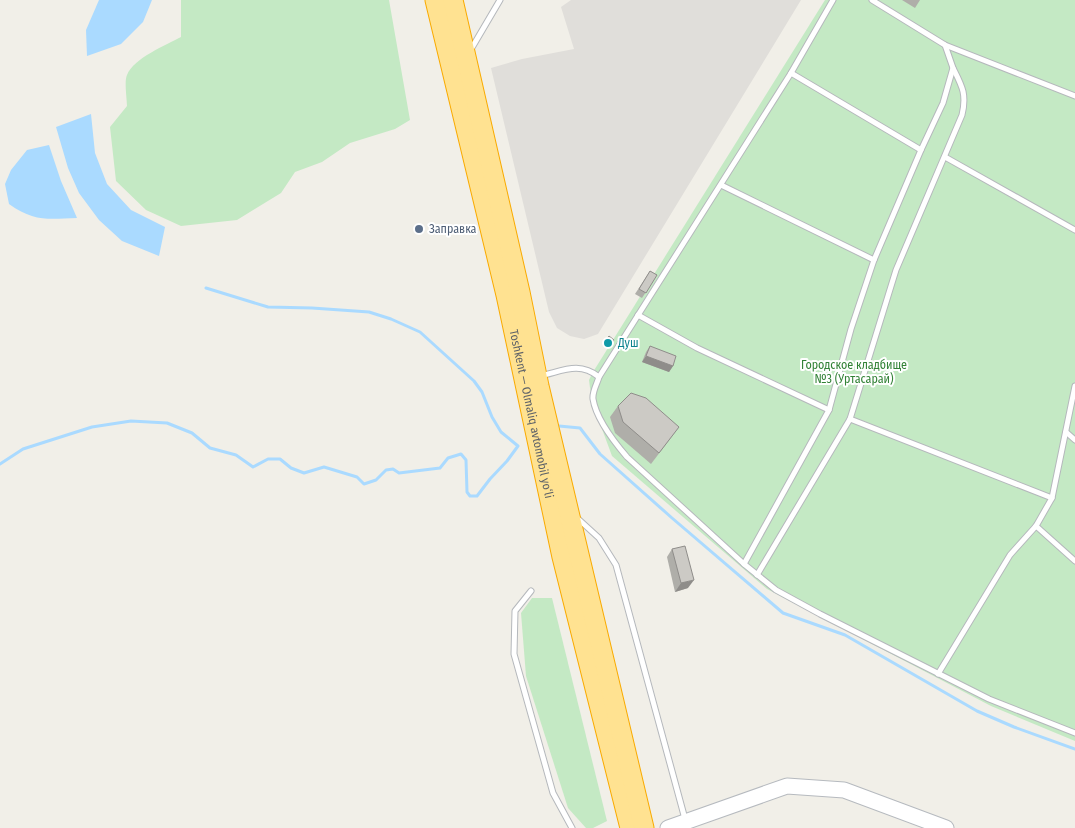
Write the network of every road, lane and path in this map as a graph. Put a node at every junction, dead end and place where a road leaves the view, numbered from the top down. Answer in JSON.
{"nodes":[{"id":1,"x":435,"y":0,"type":"edge"},
{"id":2,"x":453,"y":0,"type":"edge"},
{"id":3,"x":500,"y":0,"type":"edge"},
{"id":4,"x":833,"y":0,"type":"edge"},
{"id":5,"x":872,"y":0,"type":"edge"},
{"id":6,"x":944,"y":45,"type":"junction"},
{"id":7,"x":466,"y":58,"type":"junction"},
{"id":8,"x":953,"y":68,"type":"junction"},
{"id":9,"x":790,"y":73,"type":"junction"},
{"id":10,"x":1075,"y":96,"type":"edge"},
{"id":11,"x":921,"y":150,"type":"junction"},
{"id":12,"x":945,"y":157,"type":"junction"},
{"id":13,"x":721,"y":185,"type":"junction"},
{"id":14,"x":1075,"y":230,"type":"edge"},
{"id":15,"x":874,"y":260,"type":"junction"},
{"id":16,"x":638,"y":315,"type":"junction"},
{"id":17,"x":599,"y":376,"type":"junction"},
{"id":18,"x":538,"y":377,"type":"junction"},
{"id":19,"x":1075,"y":386,"type":"edge"},
{"id":20,"x":829,"y":410,"type":"junction"},
{"id":21,"x":850,"y":419,"type":"junction"},
{"id":22,"x":1066,"y":432,"type":"junction"},
{"id":23,"x":1075,"y":440,"type":"edge"},
{"id":24,"x":1052,"y":498,"type":"junction"},
{"id":25,"x":568,"y":510,"type":"junction"},
{"id":26,"x":1036,"y":526,"type":"junction"},
{"id":27,"x":1075,"y":561,"type":"edge"},
{"id":28,"x":744,"y":564,"type":"junction"},
{"id":29,"x":757,"y":575,"type":"junction"},
{"id":30,"x":531,"y":591,"type":"dead end"},
{"id":31,"x":938,"y":674,"type":"junction"},
{"id":32,"x":1075,"y":733,"type":"edge"},
{"id":33,"x":686,"y":822,"type":"junction"},
{"id":34,"x":572,"y":828,"type":"edge"},
{"id":35,"x":630,"y":828,"type":"edge"},
{"id":36,"x":644,"y":828,"type":"edge"},
{"id":37,"x":668,"y":828,"type":"edge"},
{"id":38,"x":946,"y":828,"type":"edge"}],
"edges":[{"from":1,"to":35,"type":"highway","name":"Toshkent — Olmaliq avtomobil yo‘li"},
{"from":2,"to":7,"type":"highway","name":"Toshkent — Olmaliq avtomobil yo‘li"},
{"from":3,"to":7,"type":"lane"},
{"from":4,"to":9,"type":"lane"},
{"from":5,"to":6,"type":"lane"},
{"from":6,"to":8,"type":"lane"},
{"from":6,"to":10,"type":"lane"},
{"from":7,"to":18,"type":"highway","name":"Toshkent — Olmaliq avtomobil yo‘li"},
{"from":8,"to":11,"type":"lane"},
{"from":8,"to":12,"type":"lane"},
{"from":9,"to":11,"type":"lane"},
{"from":9,"to":13,"type":"lane"},
{"from":11,"to":15,"type":"lane"},
{"from":12,"to":14,"type":"lane"},
{"from":12,"to":21,"type":"lane"},
{"from":13,"to":15,"type":"lane"},
{"from":13,"to":16,"type":"lane"},
{"from":15,"to":20,"type":"lane"},
{"from":16,"to":17,"type":"lane"},
{"from":16,"to":20,"type":"lane"},
{"from":17,"to":18,"type":"lane"},
{"from":17,"to":28,"type":"lane"},
{"from":18,"to":25,"type":"highway","name":"Toshkent — Olmaliq avtomobil yo‘li"},
{"from":19,"to":22,"type":"lane"},
{"from":20,"to":28,"type":"lane"},
{"from":21,"to":24,"type":"lane"},
{"from":21,"to":29,"type":"lane"},
{"from":22,"to":23,"type":"lane"},
{"from":22,"to":24,"type":"lane"},
{"from":24,"to":26,"type":"lane"},
{"from":25,"to":33,"type":"lane"},
{"from":25,"to":36,"type":"highway","name":"Toshkent — Olmaliq avtomobil yo‘li"},
{"from":26,"to":27,"type":"lane"},
{"from":26,"to":31,"type":"lane"},
{"from":28,"to":29,"type":"lane"},
{"from":29,"to":31,"type":"lane"},
{"from":30,"to":34,"type":"lane"},
{"from":31,"to":32,"type":"lane"},
{"from":33,"to":37,"type":"street"},
{"from":33,"to":38,"type":"street"}]}
